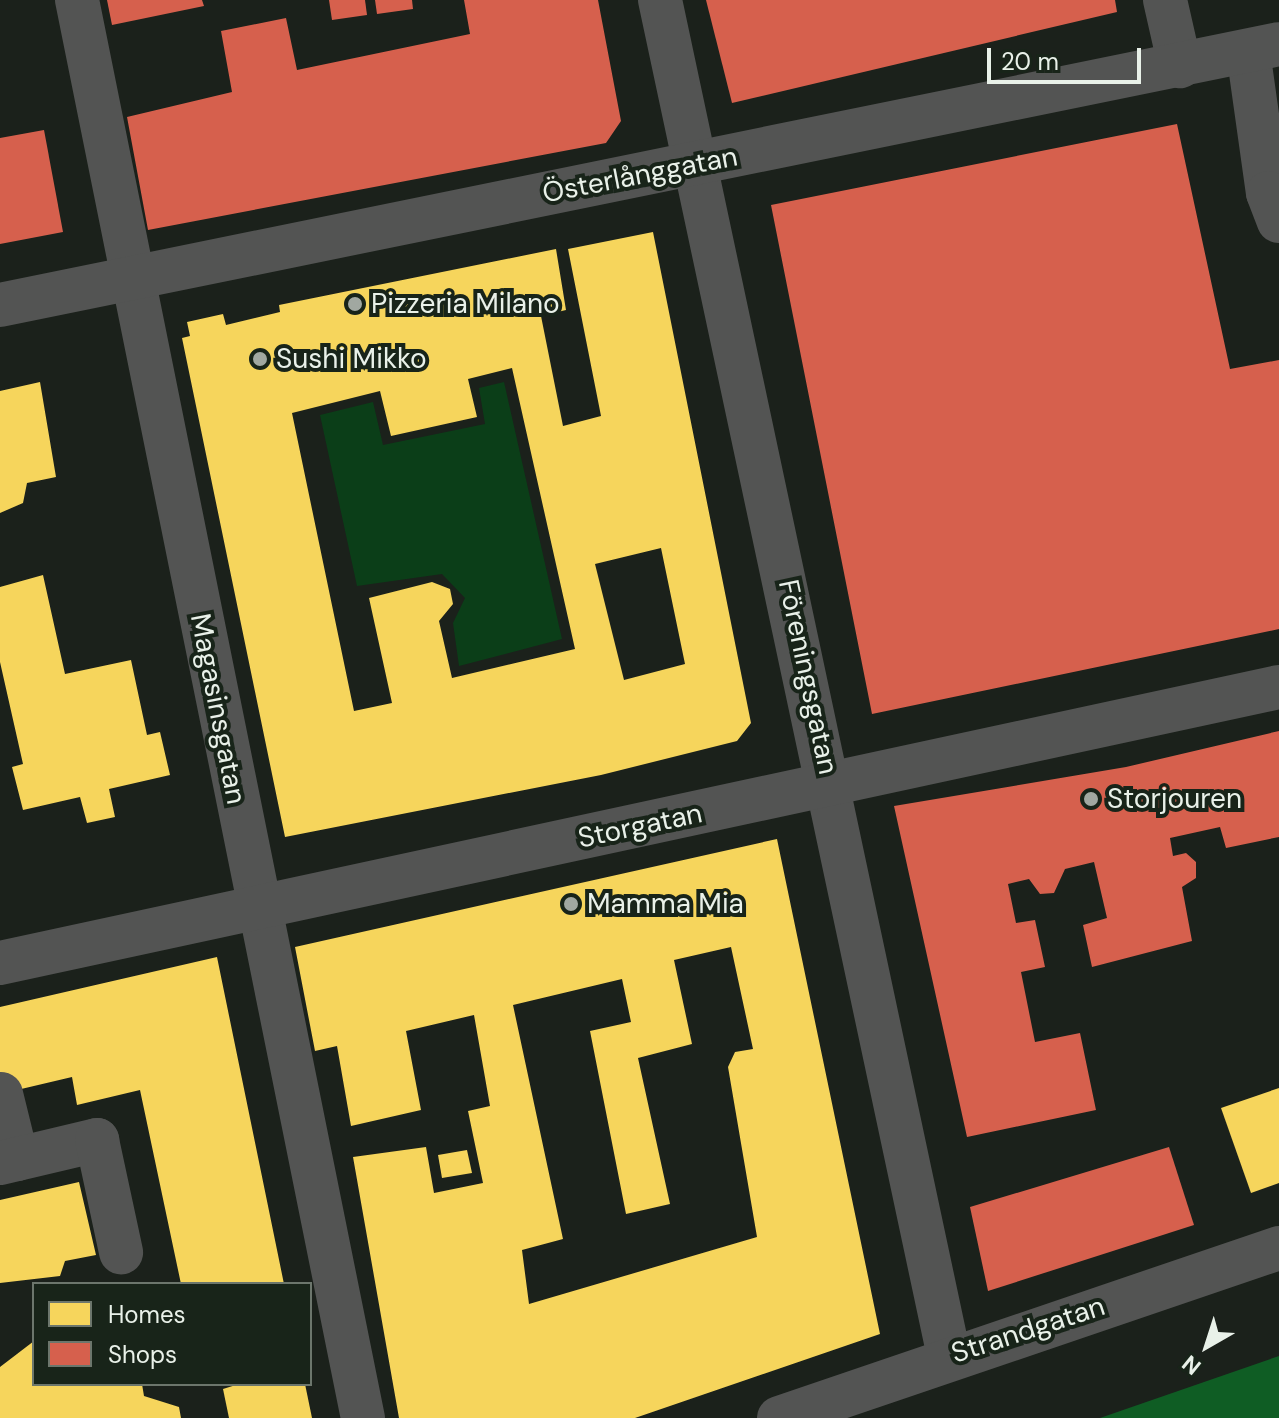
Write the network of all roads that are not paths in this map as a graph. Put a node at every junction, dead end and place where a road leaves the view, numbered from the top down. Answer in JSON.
{"nodes":[{"id":1,"x":77,"y":0,"type":"edge"},
{"id":2,"x":660,"y":0,"type":"edge"},
{"id":3,"x":1165,"y":0,"type":"edge"},
{"id":4,"x":1264,"y":48,"type":"edge"},
{"id":5,"x":1180,"y":66,"type":"junction"},
{"id":6,"x":698,"y":164,"type":"junction"},
{"id":7,"x":1279,"y":221,"type":"edge"},
{"id":8,"x":134,"y":278,"type":"junction"},
{"id":9,"x":0,"y":305,"type":"edge"},
{"id":10,"x":1279,"y":687,"type":"edge"},
{"id":11,"x":831,"y":784,"type":"junction"},
{"id":12,"x":257,"y":910,"type":"junction"},
{"id":13,"x":0,"y":963,"type":"edge"},
{"id":14,"x":1,"y":1094,"type":"edge"},
{"id":15,"x":8,"y":1161,"type":"edge"},
{"id":16,"x":1279,"y":1248,"type":"edge"},
{"id":17,"x":121,"y":1252,"type":"dead end"},
{"id":18,"x":949,"y":1356,"type":"junction"},
{"id":19,"x":363,"y":1418,"type":"edge"},
{"id":20,"x":779,"y":1418,"type":"edge"}],
"edges":[{"from":1,"to":8,"type":"street","name":"Magasinsgatan"},
{"from":2,"to":6,"type":"street","name":"Föreningsgatan"},
{"from":3,"to":5,"type":"street"},
{"from":4,"to":5,"type":"street","name":"Österlånggatan"},
{"from":4,"to":7,"type":"street"},
{"from":5,"to":6,"type":"street","name":"Österlånggatan"},
{"from":6,"to":8,"type":"street","name":"Österlånggatan"},
{"from":6,"to":11,"type":"street","name":"Föreningsgatan"},
{"from":8,"to":9,"type":"street","name":"Österlånggatan"},
{"from":8,"to":12,"type":"street","name":"Magasinsgatan"},
{"from":10,"to":11,"type":"street","name":"Storgatan"},
{"from":11,"to":12,"type":"street","name":"Storgatan"},
{"from":11,"to":18,"type":"street","name":"Föreningsgatan"},
{"from":12,"to":13,"type":"street","name":"Storgatan"},
{"from":12,"to":19,"type":"street","name":"Magasinsgatan"},
{"from":14,"to":15,"type":"street"},
{"from":15,"to":17,"type":"street"},
{"from":16,"to":18,"type":"street","name":"Strandgatan"},
{"from":18,"to":20,"type":"street","name":"Strandgatan"}]}
